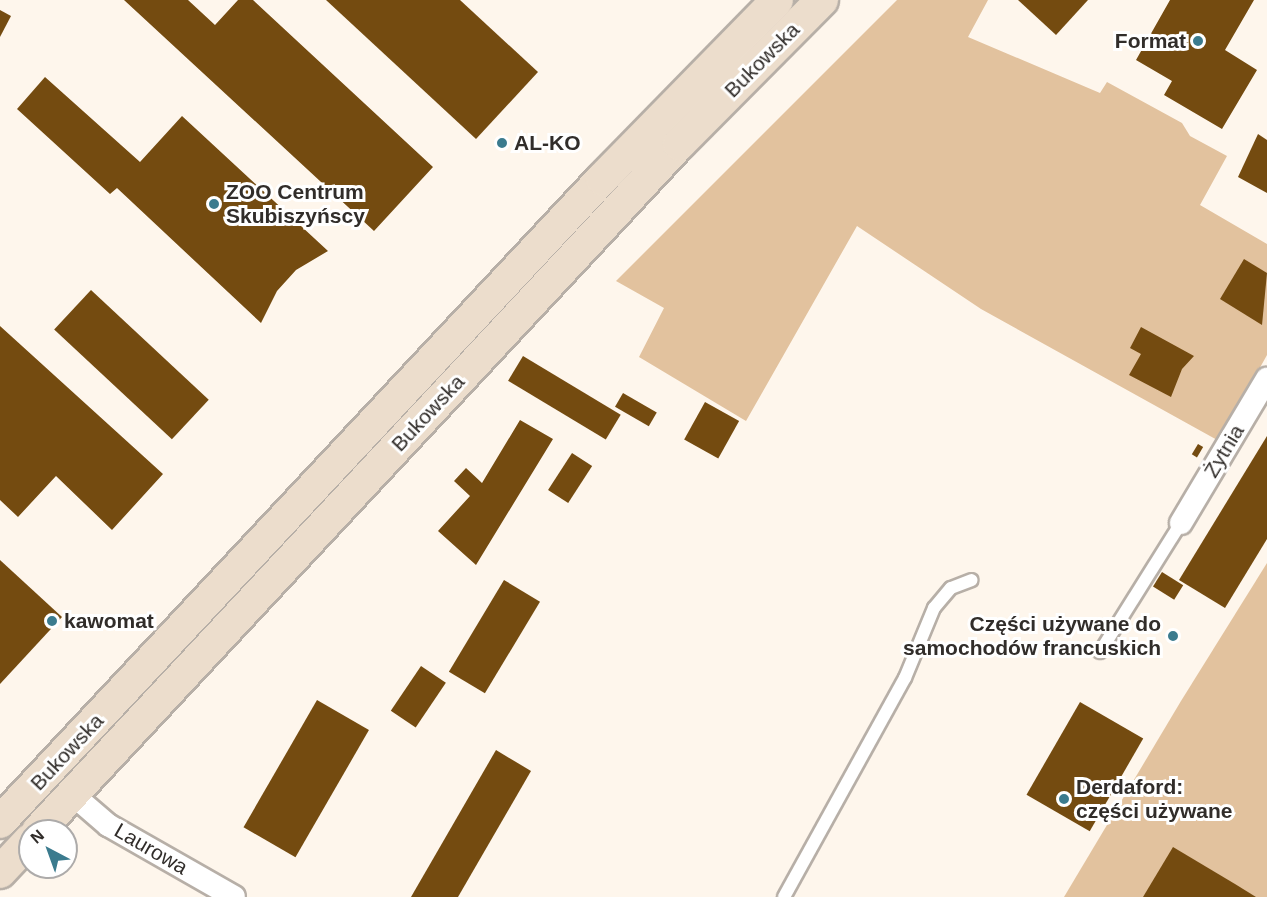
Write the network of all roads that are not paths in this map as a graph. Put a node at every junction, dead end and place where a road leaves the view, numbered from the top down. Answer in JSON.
{"nodes":[{"id":1,"x":777,"y":0,"type":"edge"},
{"id":2,"x":822,"y":0,"type":"edge"},
{"id":3,"x":1267,"y":379,"type":"edge"},
{"id":4,"x":1181,"y":523,"type":"joint"},
{"id":5,"x":972,"y":580,"type":"dead end"},
{"id":6,"x":1100,"y":652,"type":"dead end"},
{"id":7,"x":72,"y":794,"type":"junction"},
{"id":8,"x":49,"y":819,"type":"edge"},
{"id":9,"x":0,"y":822,"type":"edge"},
{"id":10,"x":18,"y":853,"type":"edge"},
{"id":11,"x":0,"y":872,"type":"edge"},
{"id":12,"x":234,"y":897,"type":"edge"},
{"id":13,"x":784,"y":897,"type":"edge"}],
"edges":[{"from":1,"to":9,"type":"main road","name":"Bukowska"},
{"from":2,"to":7,"type":"main road","name":"Bukowska"},
{"from":3,"to":4,"type":"street","name":"Żytnia"},
{"from":4,"to":6,"type":"lane"},
{"from":5,"to":13,"type":"lane"},
{"from":7,"to":8,"type":"main road","name":"Bukowska"},
{"from":7,"to":12,"type":"street","name":"Laurowa"},
{"from":10,"to":11,"type":"main road"}]}
